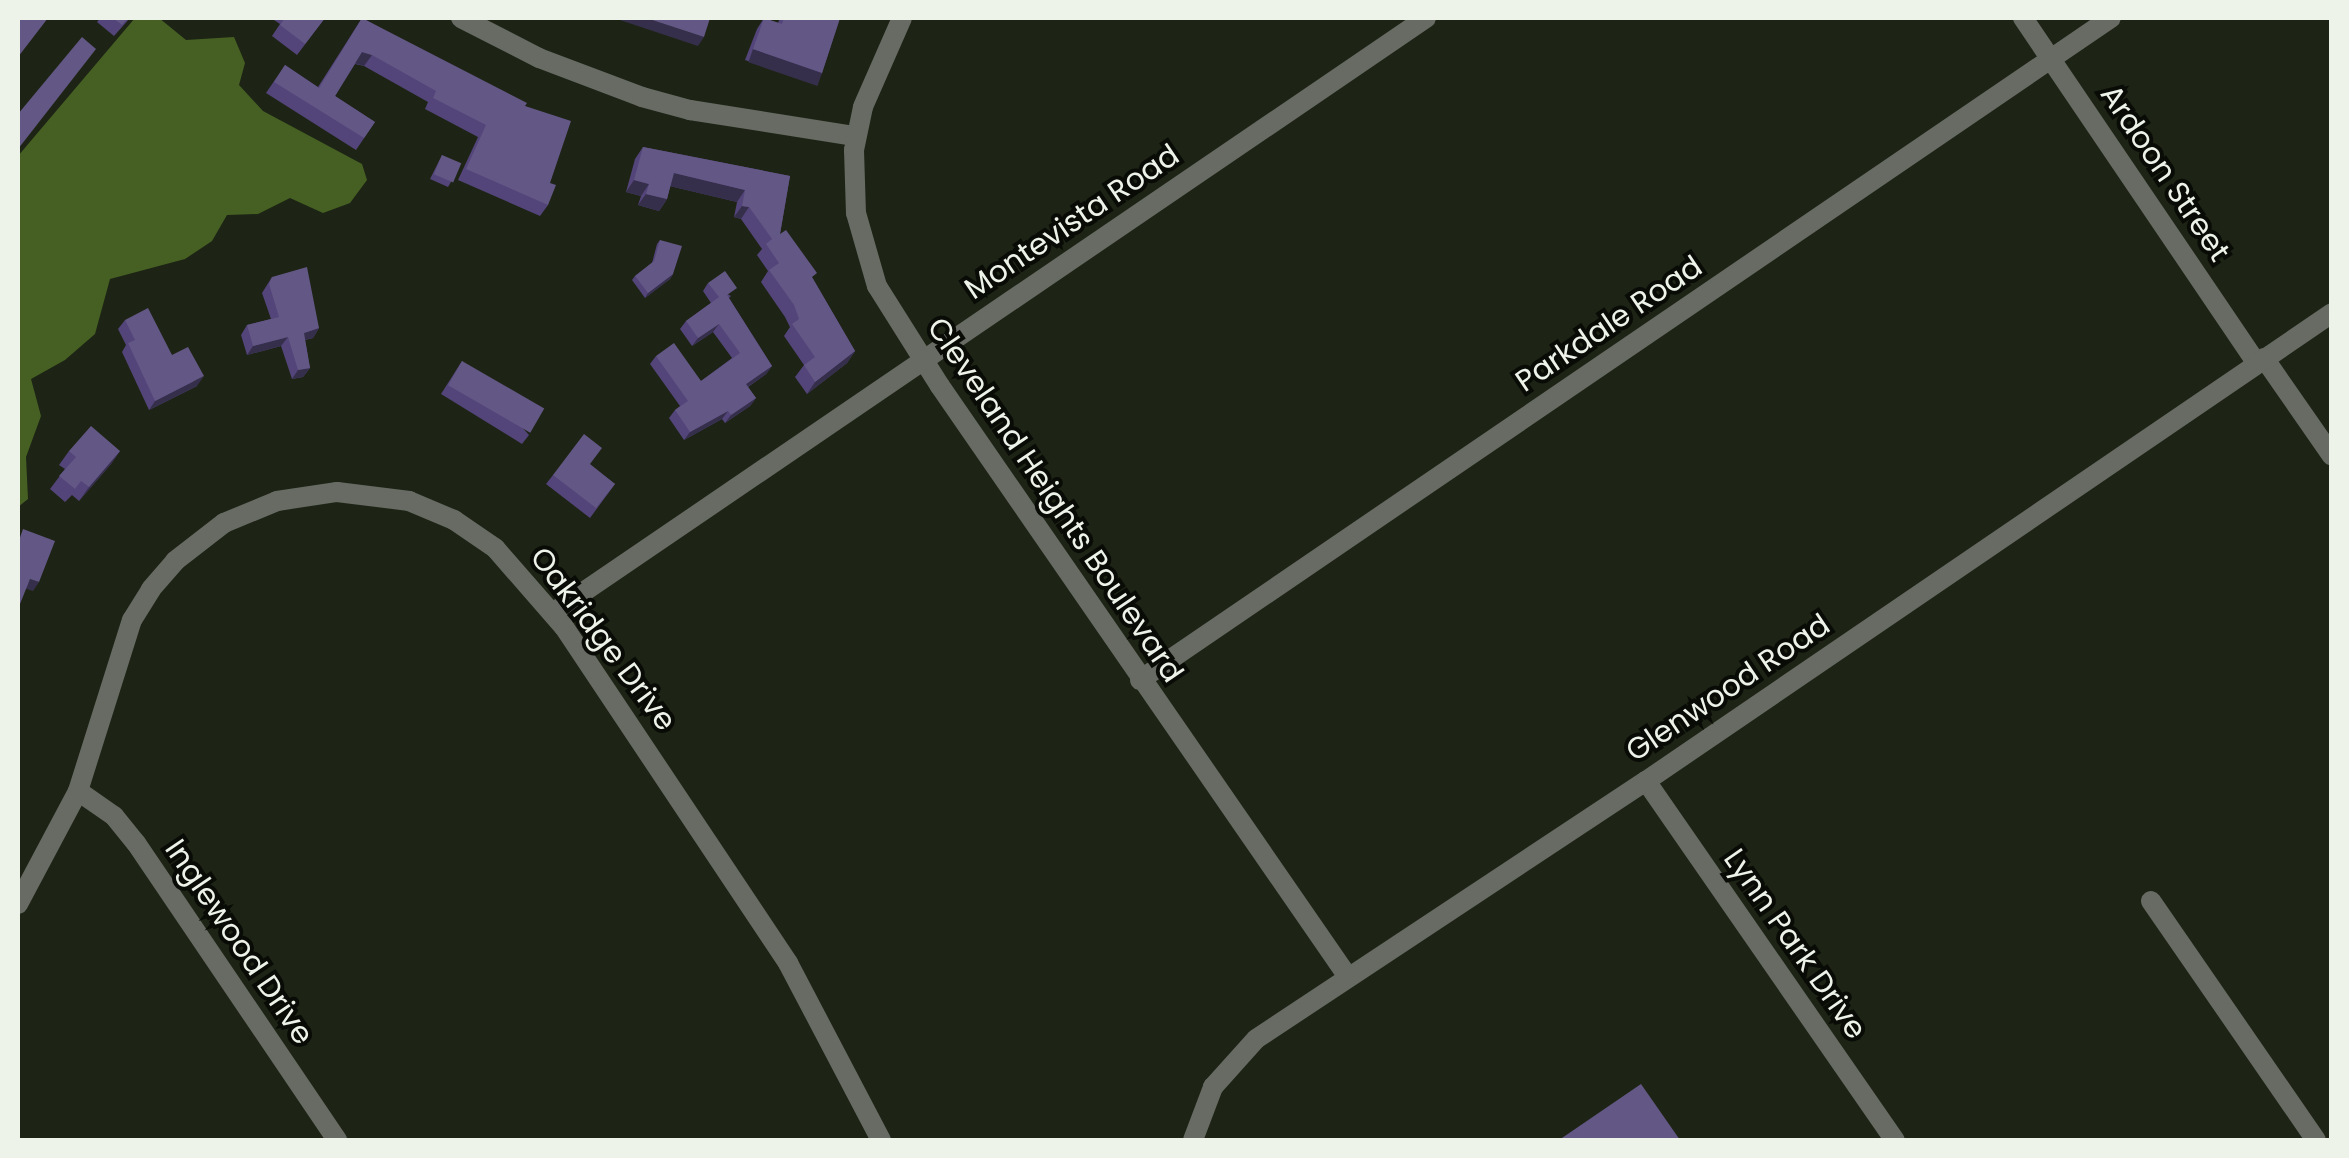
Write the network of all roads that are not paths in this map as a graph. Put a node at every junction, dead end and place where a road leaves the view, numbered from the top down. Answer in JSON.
{"nodes":[{"id":1,"x":460,"y":18,"type":"edge"},
{"id":2,"x":902,"y":18,"type":"edge"},
{"id":3,"x":1426,"y":18,"type":"edge"},
{"id":4,"x":2023,"y":18,"type":"edge"},
{"id":5,"x":2111,"y":18,"type":"edge"},
{"id":6,"x":2050,"y":58,"type":"junction"},
{"id":7,"x":856,"y":136,"type":"junction"},
{"id":8,"x":2332,"y":312,"type":"edge"},
{"id":9,"x":922,"y":360,"type":"junction"},
{"id":10,"x":2260,"y":360,"type":"junction"},
{"id":11,"x":2332,"y":456,"type":"edge"},
{"id":12,"x":554,"y":612,"type":"junction"},
{"id":13,"x":1140,"y":680,"type":"junction"},
{"id":14,"x":1646,"y":781,"type":"junction"},
{"id":15,"x":78,"y":791,"type":"junction"},
{"id":16,"x":2151,"y":900,"type":"dead end"},
{"id":17,"x":18,"y":904,"type":"edge"},
{"id":18,"x":1348,"y":977,"type":"junction"},
{"id":19,"x":336,"y":1140,"type":"edge"},
{"id":20,"x":880,"y":1140,"type":"edge"},
{"id":21,"x":1193,"y":1140,"type":"edge"},
{"id":22,"x":1895,"y":1140,"type":"edge"},
{"id":23,"x":2316,"y":1140,"type":"edge"}],
"edges":[{"from":1,"to":7,"type":"street"},
{"from":2,"to":7,"type":"street","name":"Cleveland Heights Boulevard"},
{"from":3,"to":9,"type":"street","name":"Montevista Road"},
{"from":4,"to":6,"type":"street","name":"Ardoon Street"},
{"from":5,"to":6,"type":"street","name":"Parkdale Road"},
{"from":6,"to":10,"type":"street","name":"Ardoon Street"},
{"from":6,"to":13,"type":"street","name":"Parkdale Road"},
{"from":7,"to":9,"type":"street","name":"Cleveland Heights Boulevard"},
{"from":8,"to":10,"type":"street","name":"Glenwood Road"},
{"from":9,"to":12,"type":"street","name":"Montevista Road"},
{"from":9,"to":13,"type":"street","name":"Cleveland Heights Boulevard"},
{"from":10,"to":11,"type":"street","name":"Ardoon Street"},
{"from":10,"to":14,"type":"street","name":"Glenwood Road"},
{"from":12,"to":15,"type":"street","name":"Oakridge Drive"},
{"from":12,"to":20,"type":"street","name":"Oakridge Drive"},
{"from":13,"to":18,"type":"street","name":"Cleveland Heights Boulevard"},
{"from":14,"to":18,"type":"street","name":"Glenwood Road"},
{"from":14,"to":22,"type":"street","name":"Lynn Park Drive"},
{"from":15,"to":17,"type":"street","name":"Oakridge Drive"},
{"from":15,"to":19,"type":"street","name":"Inglewood Drive"},
{"from":16,"to":23,"type":"street"},
{"from":18,"to":21,"type":"street","name":"Glenwood Road"}]}
